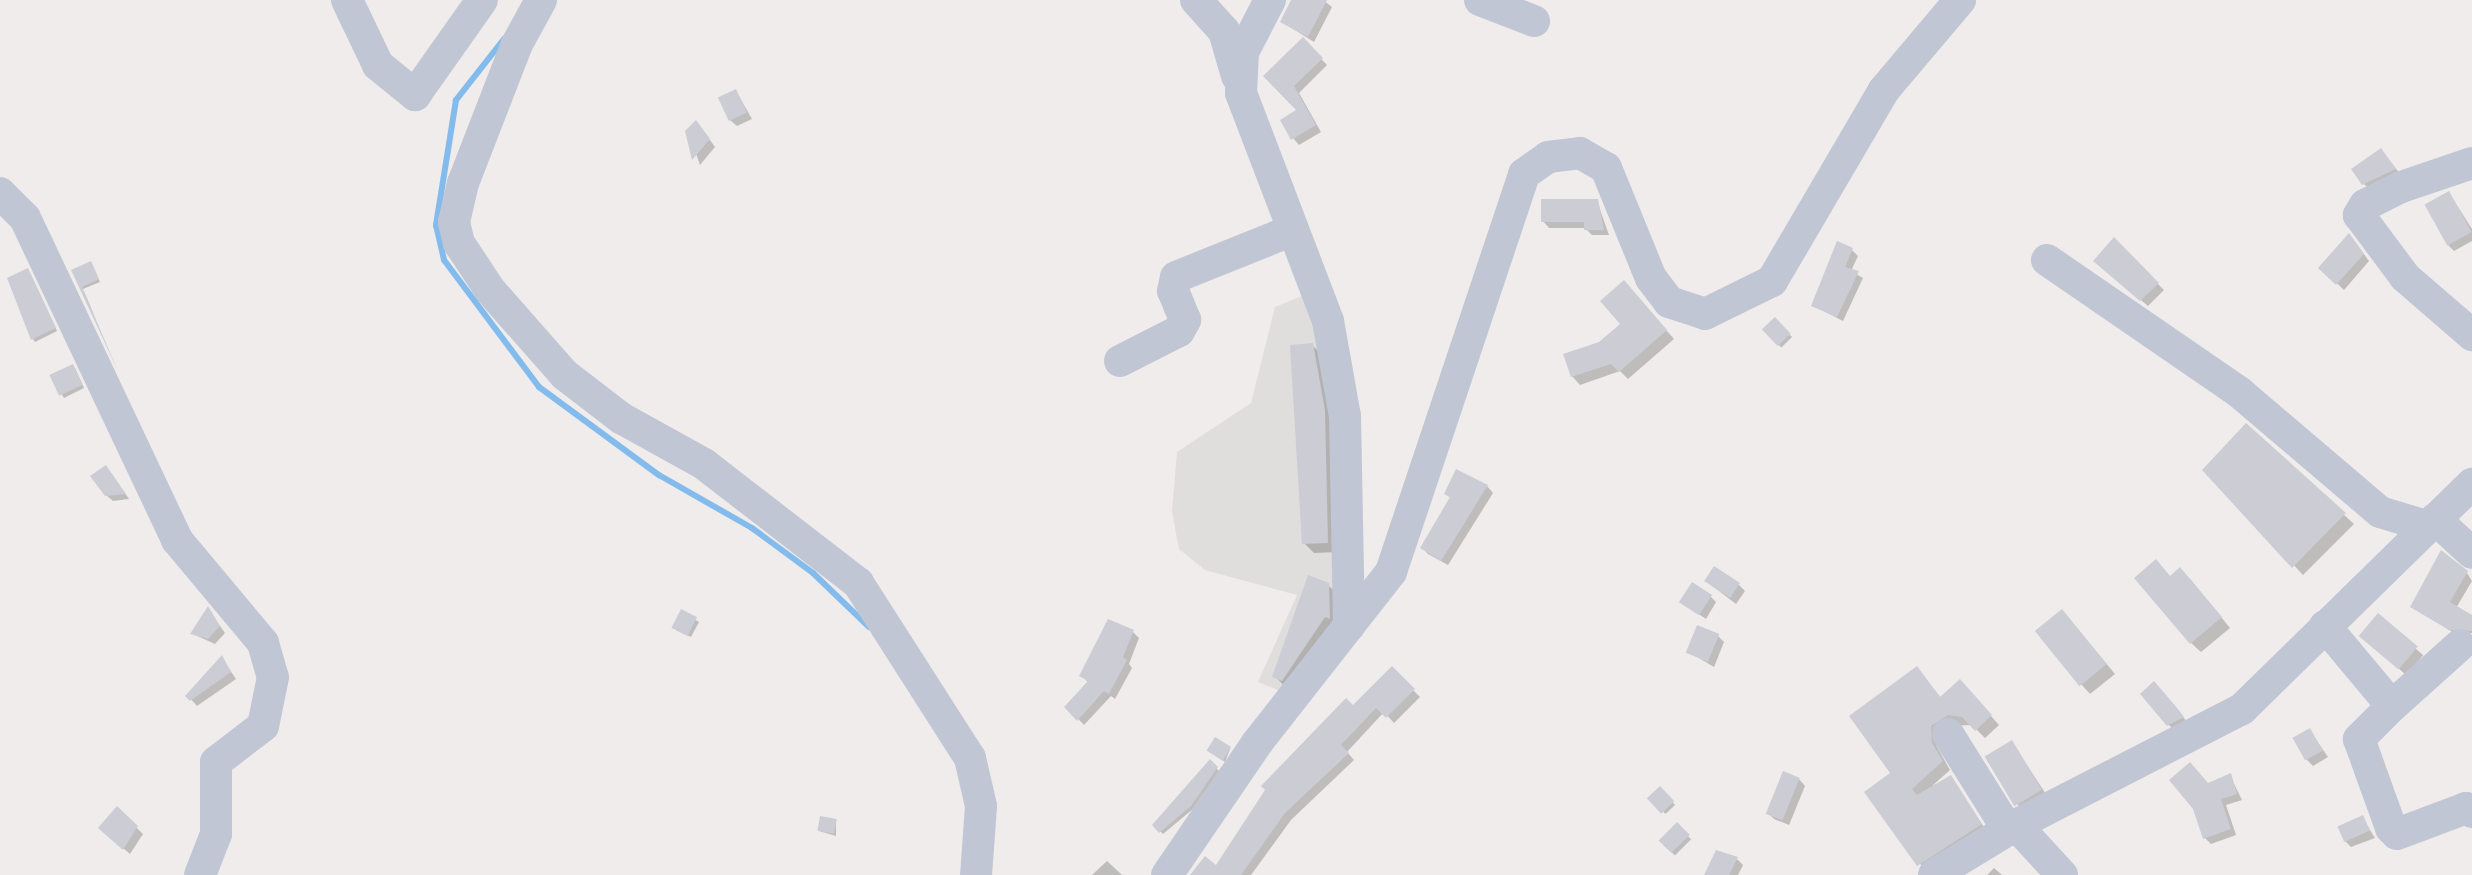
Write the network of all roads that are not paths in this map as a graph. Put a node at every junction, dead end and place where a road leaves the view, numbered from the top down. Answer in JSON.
{"nodes":[{"id":1,"x":347,"y":0,"type":"edge"},
{"id":2,"x":482,"y":0,"type":"edge"},
{"id":3,"x":541,"y":0,"type":"edge"},
{"id":4,"x":1196,"y":0,"type":"edge"},
{"id":5,"x":1270,"y":0,"type":"edge"},
{"id":6,"x":1480,"y":0,"type":"edge"},
{"id":7,"x":1960,"y":0,"type":"edge"},
{"id":8,"x":1534,"y":21,"type":"dead end"},
{"id":9,"x":1241,"y":93,"type":"junction"},
{"id":10,"x":2472,"y":163,"type":"edge"},
{"id":11,"x":0,"y":193,"type":"edge"},
{"id":12,"x":1293,"y":230,"type":"junction"},
{"id":13,"x":2047,"y":260,"type":"dead end"},
{"id":14,"x":2472,"y":335,"type":"edge"},
{"id":15,"x":1120,"y":361,"type":"dead end"},
{"id":16,"x":2472,"y":484,"type":"edge"},
{"id":17,"x":2430,"y":523,"type":"junction"},
{"id":18,"x":2472,"y":553,"type":"edge"},
{"id":19,"x":1349,"y":626,"type":"junction"},
{"id":20,"x":2325,"y":626,"type":"junction"},
{"id":21,"x":2460,"y":645,"type":"dead end"},
{"id":22,"x":2392,"y":706,"type":"junction"},
{"id":23,"x":1948,"y":734,"type":"dead end"},
{"id":24,"x":2472,"y":812,"type":"edge"},
{"id":25,"x":2012,"y":828,"type":"junction"},
{"id":26,"x":200,"y":875,"type":"edge"},
{"id":27,"x":976,"y":875,"type":"edge"},
{"id":28,"x":1167,"y":875,"type":"edge"},
{"id":29,"x":1934,"y":875,"type":"edge"},
{"id":30,"x":2062,"y":875,"type":"edge"}],
"edges":[{"from":1,"to":2,"type":"street"},
{"from":3,"to":27,"type":"street"},
{"from":4,"to":9,"type":"street"},
{"from":5,"to":9,"type":"street"},
{"from":6,"to":8,"type":"street"},
{"from":7,"to":19,"type":"street"},
{"from":9,"to":12,"type":"street"},
{"from":10,"to":14,"type":"street"},
{"from":11,"to":26,"type":"street"},
{"from":12,"to":15,"type":"street"},
{"from":12,"to":19,"type":"street"},
{"from":13,"to":17,"type":"street"},
{"from":16,"to":17,"type":"street"},
{"from":17,"to":18,"type":"street"},
{"from":17,"to":20,"type":"street"},
{"from":19,"to":28,"type":"street"},
{"from":20,"to":22,"type":"street"},
{"from":20,"to":25,"type":"street"},
{"from":21,"to":22,"type":"street"},
{"from":22,"to":24,"type":"street"},
{"from":23,"to":25,"type":"street"},
{"from":25,"to":29,"type":"street"},
{"from":25,"to":30,"type":"street"}]}
